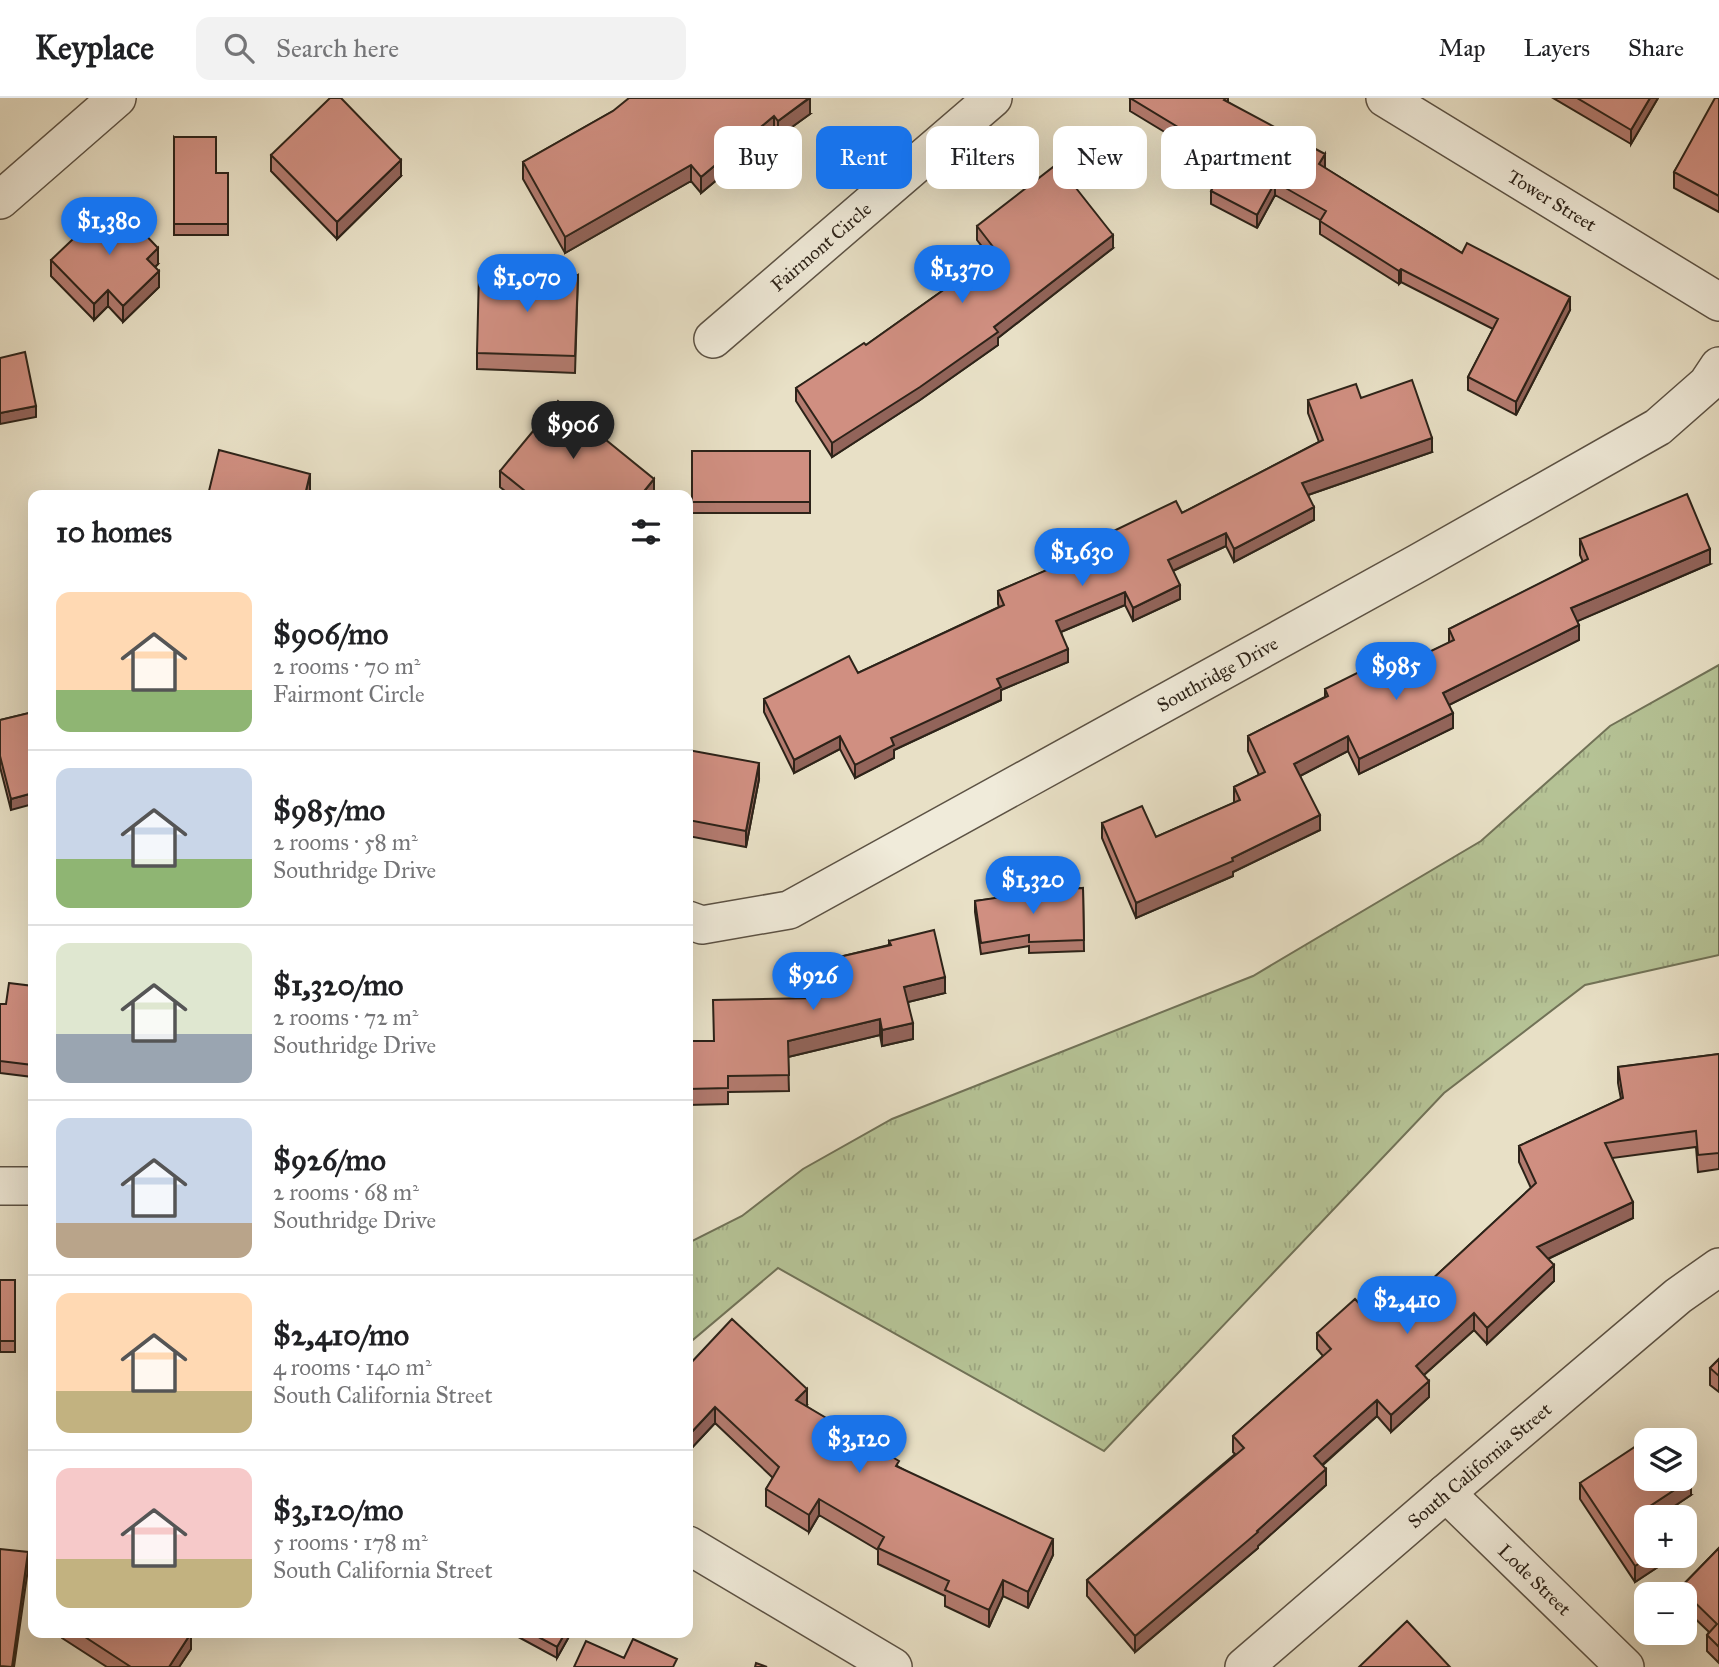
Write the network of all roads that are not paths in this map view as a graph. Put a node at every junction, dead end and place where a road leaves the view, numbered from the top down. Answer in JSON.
{"nodes":[{"id":1,"x":117,"y":98,"type":"edge"},
{"id":2,"x":993,"y":98,"type":"edge"},
{"id":3,"x":1385,"y":98,"type":"edge"},
{"id":4,"x":0,"y":200,"type":"edge"},
{"id":5,"x":1719,"y":302,"type":"edge"},
{"id":6,"x":713,"y":339,"type":"dead end"},
{"id":7,"x":1719,"y":366,"type":"edge"},
{"id":8,"x":693,"y":922,"type":"edge"},
{"id":9,"x":0,"y":1185,"type":"edge"},
{"id":10,"x":28,"y":1186,"type":"edge"},
{"id":11,"x":1719,"y":1267,"type":"edge"},
{"id":12,"x":1446,"y":1493,"type":"junction"},
{"id":13,"x":693,"y":1548,"type":"edge"},
{"id":14,"x":893,"y":1667,"type":"edge"},
{"id":15,"x":1244,"y":1667,"type":"edge"},
{"id":16,"x":1625,"y":1667,"type":"edge"}],
"edges":[{"from":1,"to":4,"type":"street"},
{"from":2,"to":6,"type":"street","name":"Fairmont Circle"},
{"from":3,"to":5,"type":"street","name":"Tower Street"},
{"from":7,"to":8,"type":"street","name":"Southridge Drive"},
{"from":9,"to":10,"type":"street"},
{"from":11,"to":12,"type":"street","name":"South California Street"},
{"from":12,"to":15,"type":"street","name":"South California Street"},
{"from":12,"to":16,"type":"street","name":"Lode Street"},
{"from":13,"to":14,"type":"street"}]}
